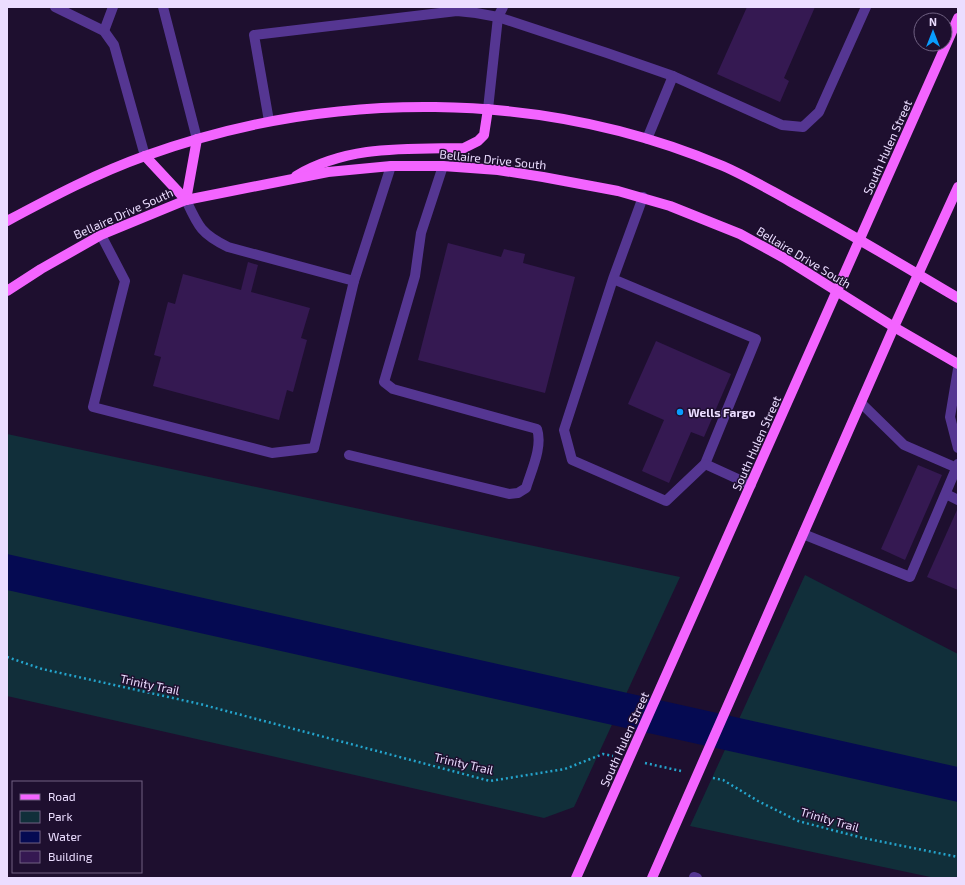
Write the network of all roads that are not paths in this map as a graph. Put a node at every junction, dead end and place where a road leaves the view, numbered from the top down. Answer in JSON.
{"nodes":[{"id":1,"x":55,"y":7,"type":"edge"},
{"id":2,"x":113,"y":7,"type":"edge"},
{"id":3,"x":163,"y":7,"type":"edge"},
{"id":4,"x":503,"y":7,"type":"edge"},
{"id":5,"x":866,"y":7,"type":"edge"},
{"id":6,"x":498,"y":17,"type":"junction"},
{"id":7,"x":958,"y":18,"type":"edge"},
{"id":8,"x":104,"y":31,"type":"junction"},
{"id":9,"x":672,"y":76,"type":"junction"},
{"id":10,"x":488,"y":109,"type":"junction"},
{"id":11,"x":269,"y":121,"type":"junction"},
{"id":12,"x":197,"y":139,"type":"junction"},
{"id":13,"x":647,"y":139,"type":"junction"},
{"id":14,"x":145,"y":156,"type":"junction"},
{"id":15,"x":390,"y":166,"type":"junction"},
{"id":16,"x":443,"y":166,"type":"junction"},
{"id":17,"x":291,"y":179,"type":"junction"},
{"id":18,"x":958,"y":187,"type":"edge"},
{"id":19,"x":644,"y":197,"type":"junction"},
{"id":20,"x":186,"y":200,"type":"junction"},
{"id":21,"x":7,"y":221,"type":"edge"},
{"id":22,"x":101,"y":235,"type":"junction"},
{"id":23,"x":861,"y":239,"type":"junction"},
{"id":24,"x":918,"y":274,"type":"junction"},
{"id":25,"x":613,"y":279,"type":"junction"},
{"id":26,"x":354,"y":281,"type":"junction"},
{"id":27,"x":7,"y":291,"type":"edge"},
{"id":28,"x":837,"y":292,"type":"junction"},
{"id":29,"x":958,"y":298,"type":"edge"},
{"id":30,"x":894,"y":327,"type":"junction"},
{"id":31,"x":958,"y":364,"type":"edge"},
{"id":32,"x":958,"y":369,"type":"edge"},
{"id":33,"x":862,"y":404,"type":"junction"},
{"id":34,"x":958,"y":447,"type":"edge"},
{"id":35,"x":349,"y":454,"type":"dead end"},
{"id":36,"x":705,"y":464,"type":"junction"},
{"id":37,"x":957,"y":466,"type":"edge"},
{"id":38,"x":751,"y":485,"type":"junction"},
{"id":39,"x":946,"y":494,"type":"junction"},
{"id":40,"x":958,"y":500,"type":"edge"},
{"id":41,"x":802,"y":534,"type":"junction"},
{"id":42,"x":576,"y":878,"type":"edge"},
{"id":43,"x":652,"y":878,"type":"edge"}],
"edges":[{"from":1,"to":8,"type":"lane"},
{"from":2,"to":8,"type":"lane"},
{"from":3,"to":12,"type":"lane"},
{"from":4,"to":6,"type":"lane"},
{"from":5,"to":9,"type":"lane"},
{"from":6,"to":9,"type":"lane"},
{"from":6,"to":10,"type":"lane"},
{"from":6,"to":11,"type":"lane"},
{"from":7,"to":23,"type":"main road","name":"South Hulen Street"},
{"from":8,"to":14,"type":"lane"},
{"from":9,"to":13,"type":"lane"},
{"from":10,"to":11,"type":"main road"},
{"from":10,"to":13,"type":"main road"},
{"from":10,"to":17,"type":"main road"},
{"from":11,"to":12,"type":"main road"},
{"from":12,"to":14,"type":"main road"},
{"from":12,"to":20,"type":"main road"},
{"from":13,"to":23,"type":"main road"},
{"from":14,"to":20,"type":"main road"},
{"from":14,"to":21,"type":"main road"},
{"from":15,"to":16,"type":"main road","name":"Bellaire Drive South"},
{"from":15,"to":17,"type":"main road","name":"Bellaire Drive South"},
{"from":15,"to":26,"type":"lane"},
{"from":16,"to":19,"type":"main road","name":"Bellaire Drive South"},
{"from":16,"to":35,"type":"lane"},
{"from":17,"to":20,"type":"main road","name":"Bellaire Drive South"},
{"from":18,"to":24,"type":"main road"},
{"from":19,"to":25,"type":"lane"},
{"from":19,"to":28,"type":"main road","name":"Bellaire Drive South"},
{"from":20,"to":22,"type":"main road","name":"Bellaire Drive South"},
{"from":20,"to":26,"type":"lane"},
{"from":22,"to":26,"type":"lane"},
{"from":22,"to":27,"type":"main road","name":"Bellaire Drive South"},
{"from":23,"to":24,"type":"main road"},
{"from":23,"to":28,"type":"main road","name":"South Hulen Street"},
{"from":24,"to":29,"type":"main road"},
{"from":24,"to":30,"type":"main road"},
{"from":25,"to":36,"type":"lane"},
{"from":25,"to":36,"type":"lane"},
{"from":28,"to":30,"type":"main road","name":"Bellaire Drive South"},
{"from":28,"to":38,"type":"main road","name":"South Hulen Street"},
{"from":30,"to":31,"type":"main road","name":"Bellaire Drive South"},
{"from":30,"to":33,"type":"main road"},
{"from":32,"to":34,"type":"lane"},
{"from":33,"to":37,"type":"lane"},
{"from":33,"to":41,"type":"main road"},
{"from":36,"to":38,"type":"lane"},
{"from":37,"to":39,"type":"lane"},
{"from":38,"to":42,"type":"main road","name":"South Hulen Street"},
{"from":39,"to":40,"type":"lane"},
{"from":39,"to":41,"type":"lane"},
{"from":41,"to":43,"type":"main road"}]}
